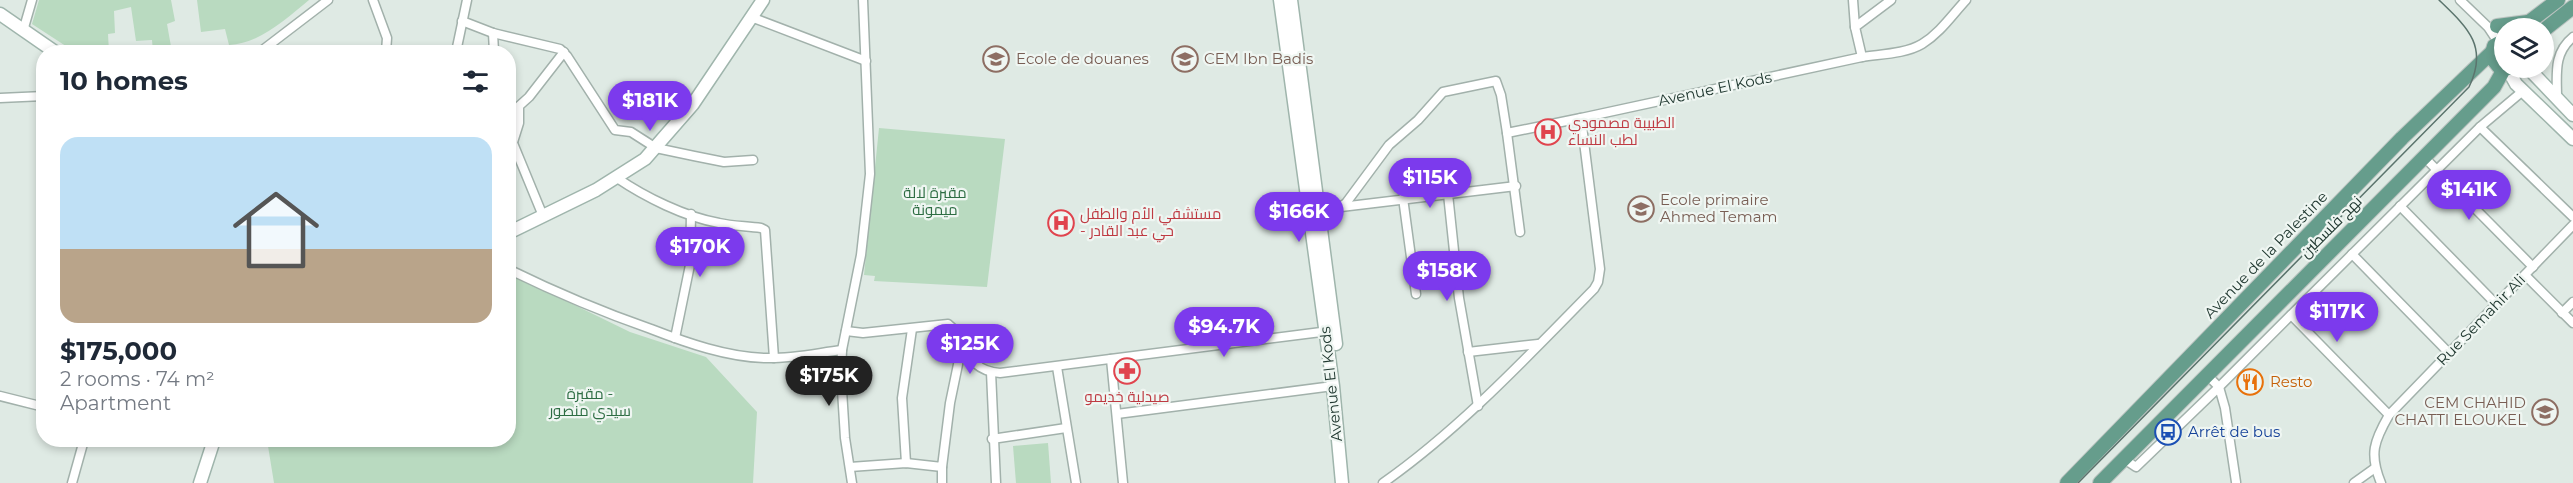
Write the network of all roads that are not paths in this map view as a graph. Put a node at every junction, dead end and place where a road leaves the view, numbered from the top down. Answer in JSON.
{"nodes":[{"id":1,"x":32,"y":0,"type":"edge"},
{"id":2,"x":328,"y":0,"type":"edge"},
{"id":3,"x":373,"y":0,"type":"edge"},
{"id":4,"x":467,"y":0,"type":"edge"},
{"id":5,"x":762,"y":0,"type":"edge"},
{"id":6,"x":863,"y":0,"type":"edge"},
{"id":7,"x":1280,"y":0,"type":"edge"},
{"id":8,"x":1291,"y":0,"type":"edge"},
{"id":9,"x":1853,"y":0,"type":"edge"},
{"id":10,"x":1891,"y":0,"type":"edge"},
{"id":11,"x":1966,"y":0,"type":"edge"},
{"id":12,"x":2460,"y":0,"type":"edge"},
{"id":13,"x":2558,"y":0,"type":"edge"},
{"id":14,"x":2573,"y":7,"type":"edge"},
{"id":15,"x":0,"y":14,"type":"edge"},
{"id":16,"x":751,"y":16,"type":"junction"},
{"id":17,"x":2479,"y":17,"type":"junction"},
{"id":18,"x":2534,"y":18,"type":"edge"},
{"id":19,"x":462,"y":21,"type":"junction"},
{"id":20,"x":2554,"y":22,"type":"edge"},
{"id":21,"x":1855,"y":27,"type":"junction"},
{"id":22,"x":23,"y":30,"type":"junction"},
{"id":23,"x":493,"y":33,"type":"junction"},
{"id":24,"x":2494,"y":34,"type":"edge"},
{"id":25,"x":2494,"y":34,"type":"edge"},
{"id":26,"x":2573,"y":36,"type":"edge"},
{"id":27,"x":276,"y":40,"type":"junction"},
{"id":28,"x":2494,"y":44,"type":"edge"},
{"id":29,"x":45,"y":45,"type":"edge"},
{"id":30,"x":269,"y":45,"type":"edge"},
{"id":31,"x":272,"y":45,"type":"edge"},
{"id":32,"x":386,"y":45,"type":"edge"},
{"id":33,"x":457,"y":45,"type":"edge"},
{"id":34,"x":494,"y":45,"type":"edge"},
{"id":35,"x":564,"y":52,"type":"junction"},
{"id":36,"x":1862,"y":57,"type":"junction"},
{"id":37,"x":866,"y":61,"type":"junction"},
{"id":38,"x":2500,"y":78,"type":"edge"},
{"id":39,"x":2512,"y":78,"type":"edge"},
{"id":40,"x":2538,"y":78,"type":"edge"},
{"id":41,"x":2524,"y":90,"type":"junction"},
{"id":42,"x":36,"y":96,"type":"edge"},
{"id":43,"x":0,"y":98,"type":"edge"},
{"id":44,"x":2557,"y":98,"type":"junction"},
{"id":45,"x":2573,"y":115,"type":"edge"},
{"id":46,"x":1581,"y":118,"type":"junction"},
{"id":47,"x":2480,"y":127,"type":"junction"},
{"id":48,"x":516,"y":132,"type":"edge"},
{"id":49,"x":1507,"y":133,"type":"junction"},
{"id":50,"x":2573,"y":139,"type":"edge"},
{"id":51,"x":656,"y":148,"type":"junction"},
{"id":52,"x":516,"y":149,"type":"edge"},
{"id":53,"x":2424,"y":157,"type":"junction"},
{"id":54,"x":753,"y":160,"type":"dead end"},
{"id":55,"x":2437,"y":170,"type":"junction"},
{"id":56,"x":617,"y":178,"type":"junction"},
{"id":57,"x":1516,"y":186,"type":"junction"},
{"id":58,"x":1448,"y":194,"type":"junction"},
{"id":59,"x":1403,"y":198,"type":"junction"},
{"id":60,"x":2400,"y":206,"type":"junction"},
{"id":61,"x":1341,"y":207,"type":"junction"},
{"id":62,"x":691,"y":214,"type":"junction"},
{"id":63,"x":543,"y":216,"type":"junction"},
{"id":64,"x":2573,"y":217,"type":"edge"},
{"id":65,"x":1316,"y":224,"type":"junction"},
{"id":66,"x":2573,"y":225,"type":"edge"},
{"id":67,"x":516,"y":229,"type":"edge"},
{"id":68,"x":1520,"y":232,"type":"dead end"},
{"id":69,"x":2328,"y":254,"type":"junction"},
{"id":70,"x":2352,"y":254,"type":"junction"},
{"id":71,"x":2340,"y":266,"type":"junction"},
{"id":72,"x":2533,"y":267,"type":"junction"},
{"id":73,"x":516,"y":273,"type":"edge"},
{"id":74,"x":2525,"y":275,"type":"junction"},
{"id":75,"x":1416,"y":294,"type":"dead end"},
{"id":76,"x":2573,"y":302,"type":"edge"},
{"id":77,"x":2496,"y":304,"type":"junction"},
{"id":78,"x":2562,"y":313,"type":"junction"},
{"id":79,"x":2290,"y":315,"type":"junction"},
{"id":80,"x":2573,"y":323,"type":"edge"},
{"id":81,"x":912,"y":329,"type":"junction"},
{"id":82,"x":846,"y":331,"type":"junction"},
{"id":83,"x":1330,"y":331,"type":"junction"},
{"id":84,"x":675,"y":338,"type":"junction"},
{"id":85,"x":1538,"y":344,"type":"junction"},
{"id":86,"x":962,"y":345,"type":"junction"},
{"id":87,"x":843,"y":350,"type":"junction"},
{"id":88,"x":1468,"y":352,"type":"junction"},
{"id":89,"x":2450,"y":353,"type":"junction"},
{"id":90,"x":774,"y":358,"type":"junction"},
{"id":91,"x":1111,"y":359,"type":"junction"},
{"id":92,"x":1057,"y":367,"type":"junction"},
{"id":93,"x":991,"y":372,"type":"junction"},
{"id":94,"x":2207,"y":375,"type":"junction"},
{"id":95,"x":1333,"y":386,"type":"junction"},
{"id":96,"x":2219,"y":387,"type":"junction"},
{"id":97,"x":0,"y":396,"type":"edge"},
{"id":98,"x":36,"y":405,"type":"edge"},
{"id":99,"x":1478,"y":406,"type":"junction"},
{"id":100,"x":1117,"y":414,"type":"junction"},
{"id":101,"x":2390,"y":415,"type":"junction"},
{"id":102,"x":1066,"y":428,"type":"junction"},
{"id":103,"x":993,"y":439,"type":"junction"},
{"id":104,"x":82,"y":447,"type":"edge"},
{"id":105,"x":212,"y":447,"type":"edge"},
{"id":106,"x":2124,"y":459,"type":"junction"},
{"id":107,"x":906,"y":463,"type":"junction"},
{"id":108,"x":942,"y":466,"type":"junction"},
{"id":109,"x":850,"y":467,"type":"junction"},
{"id":110,"x":2375,"y":468,"type":"junction"},
{"id":111,"x":2236,"y":482,"type":"edge"},
{"id":112,"x":72,"y":483,"type":"edge"},
{"id":113,"x":200,"y":483,"type":"edge"},
{"id":114,"x":852,"y":483,"type":"edge"},
{"id":115,"x":942,"y":483,"type":"edge"},
{"id":116,"x":996,"y":483,"type":"edge"},
{"id":117,"x":1076,"y":483,"type":"edge"},
{"id":118,"x":1124,"y":483,"type":"edge"},
{"id":119,"x":1342,"y":483,"type":"edge"},
{"id":120,"x":1349,"y":483,"type":"edge"},
{"id":121,"x":1383,"y":483,"type":"edge"},
{"id":122,"x":2067,"y":483,"type":"edge"},
{"id":123,"x":2100,"y":483,"type":"edge"},
{"id":124,"x":2354,"y":483,"type":"edge"},
{"id":125,"x":2381,"y":483,"type":"edge"}],
"edges":[{"from":1,"to":22,"type":"street"},
{"from":2,"to":27,"type":"street"},
{"from":3,"to":32,"type":"street"},
{"from":4,"to":19,"type":"street"},
{"from":5,"to":16,"type":"main road"},
{"from":6,"to":37,"type":"street"},
{"from":7,"to":65,"type":"main road","name":"Avenue El Kods"},
{"from":8,"to":65,"type":"main road","name":"Avenue El Kods"},
{"from":9,"to":21,"type":"street"},
{"from":10,"to":21,"type":"street"},
{"from":11,"to":36,"type":"street","name":"Avenue El Kods"},
{"from":12,"to":17,"type":"street"},
{"from":13,"to":18,"type":"main road"},
{"from":14,"to":20,"type":"main road"},
{"from":15,"to":22,"type":"main road"},
{"from":16,"to":37,"type":"street"},
{"from":16,"to":51,"type":"main road"},
{"from":17,"to":24,"type":"street"},
{"from":17,"to":25,"type":"street"},
{"from":19,"to":23,"type":"street"},
{"from":19,"to":33,"type":"street"},
{"from":21,"to":36,"type":"street"},
{"from":22,"to":29,"type":"main road"},
{"from":23,"to":34,"type":"street"},
{"from":23,"to":35,"type":"street"},
{"from":26,"to":44,"type":"street"},
{"from":27,"to":30,"type":"street"},
{"from":27,"to":31,"type":"street"},
{"from":28,"to":122,"type":"main road","name":"Avenue de la Palestine"},
{"from":35,"to":48,"type":"street"},
{"from":35,"to":51,"type":"street"},
{"from":36,"to":46,"type":"street","name":"Avenue El Kods"},
{"from":37,"to":82,"type":"street"},
{"from":38,"to":53,"type":"main road","name":"نهج فلسطين"},
{"from":39,"to":41,"type":"main road"},
{"from":40,"to":44,"type":"main road"},
{"from":41,"to":47,"type":"street"},
{"from":41,"to":50,"type":"main road"},
{"from":42,"to":43,"type":"street"},
{"from":44,"to":45,"type":"main road"},
{"from":46,"to":49,"type":"street","name":"Avenue El Kods"},
{"from":46,"to":85,"type":"street"},
{"from":47,"to":55,"type":"street"},
{"from":47,"to":64,"type":"street"},
{"from":49,"to":57,"type":"street"},
{"from":49,"to":61,"type":"street"},
{"from":51,"to":54,"type":"street"},
{"from":51,"to":56,"type":"main road"},
{"from":52,"to":63,"type":"street"},
{"from":53,"to":55,"type":"street"},
{"from":53,"to":69,"type":"main road","name":"نهج فلسطين"},
{"from":55,"to":60,"type":"street"},
{"from":55,"to":72,"type":"street"},
{"from":56,"to":62,"type":"street"},
{"from":56,"to":63,"type":"main road"},
{"from":57,"to":58,"type":"street"},
{"from":57,"to":68,"type":"street"},
{"from":58,"to":59,"type":"street"},
{"from":58,"to":88,"type":"street"},
{"from":59,"to":61,"type":"street"},
{"from":59,"to":75,"type":"street"},
{"from":60,"to":70,"type":"street"},
{"from":60,"to":77,"type":"street"},
{"from":61,"to":65,"type":"street"},
{"from":62,"to":84,"type":"street"},
{"from":62,"to":90,"type":"street"},
{"from":63,"to":67,"type":"main road"},
{"from":65,"to":83,"type":"main road","name":"Avenue El Kods"},
{"from":66,"to":72,"type":"street","name":"Rue Semahir Ali"},
{"from":69,"to":71,"type":"street"},
{"from":69,"to":94,"type":"main road","name":"نهج فلسطين"},
{"from":70,"to":71,"type":"street"},
{"from":70,"to":89,"type":"street"},
{"from":71,"to":79,"type":"street"},
{"from":72,"to":74,"type":"street","name":"Rue Semahir Ali"},
{"from":73,"to":84,"type":"street"},
{"from":74,"to":77,"type":"street","name":"Rue Semahir Ali"},
{"from":74,"to":78,"type":"street"},
{"from":76,"to":78,"type":"street"},
{"from":77,"to":89,"type":"street","name":"Rue Semahir Ali"},
{"from":78,"to":80,"type":"street"},
{"from":79,"to":96,"type":"street"},
{"from":79,"to":101,"type":"street"},
{"from":81,"to":82,"type":"street"},
{"from":81,"to":86,"type":"street"},
{"from":81,"to":107,"type":"street"},
{"from":82,"to":87,"type":"street"},
{"from":83,"to":91,"type":"street"},
{"from":83,"to":95,"type":"main road","name":"Avenue El Kods"},
{"from":83,"to":120,"type":"main road","name":"Avenue El Kods"},
{"from":84,"to":90,"type":"street"},
{"from":85,"to":88,"type":"street"},
{"from":85,"to":99,"type":"street"},
{"from":86,"to":93,"type":"street"},
{"from":86,"to":108,"type":"street"},
{"from":87,"to":90,"type":"street"},
{"from":87,"to":109,"type":"street"},
{"from":88,"to":99,"type":"street"},
{"from":89,"to":101,"type":"street","name":"Rue Semahir Ali"},
{"from":91,"to":92,"type":"street"},
{"from":91,"to":100,"type":"street"},
{"from":92,"to":93,"type":"street"},
{"from":92,"to":102,"type":"street"},
{"from":93,"to":103,"type":"street"},
{"from":94,"to":96,"type":"street"},
{"from":94,"to":106,"type":"main road","name":"نهج فلسطين"},
{"from":95,"to":100,"type":"street"},
{"from":95,"to":119,"type":"main road","name":"Avenue El Kods"},
{"from":96,"to":106,"type":"street"},
{"from":96,"to":111,"type":"street"},
{"from":97,"to":98,"type":"street"},
{"from":99,"to":121,"type":"street"},
{"from":100,"to":118,"type":"street"},
{"from":101,"to":110,"type":"street","name":"Rue Semahir Ali"},
{"from":102,"to":103,"type":"street"},
{"from":102,"to":117,"type":"street"},
{"from":103,"to":116,"type":"street"},
{"from":104,"to":112,"type":"street"},
{"from":105,"to":113,"type":"main road"},
{"from":106,"to":123,"type":"main road","name":"نهج فلسطين"},
{"from":107,"to":108,"type":"street"},
{"from":107,"to":109,"type":"street"},
{"from":108,"to":115,"type":"street"},
{"from":109,"to":114,"type":"street"},
{"from":110,"to":124,"type":"street"},
{"from":110,"to":125,"type":"street"}]}
